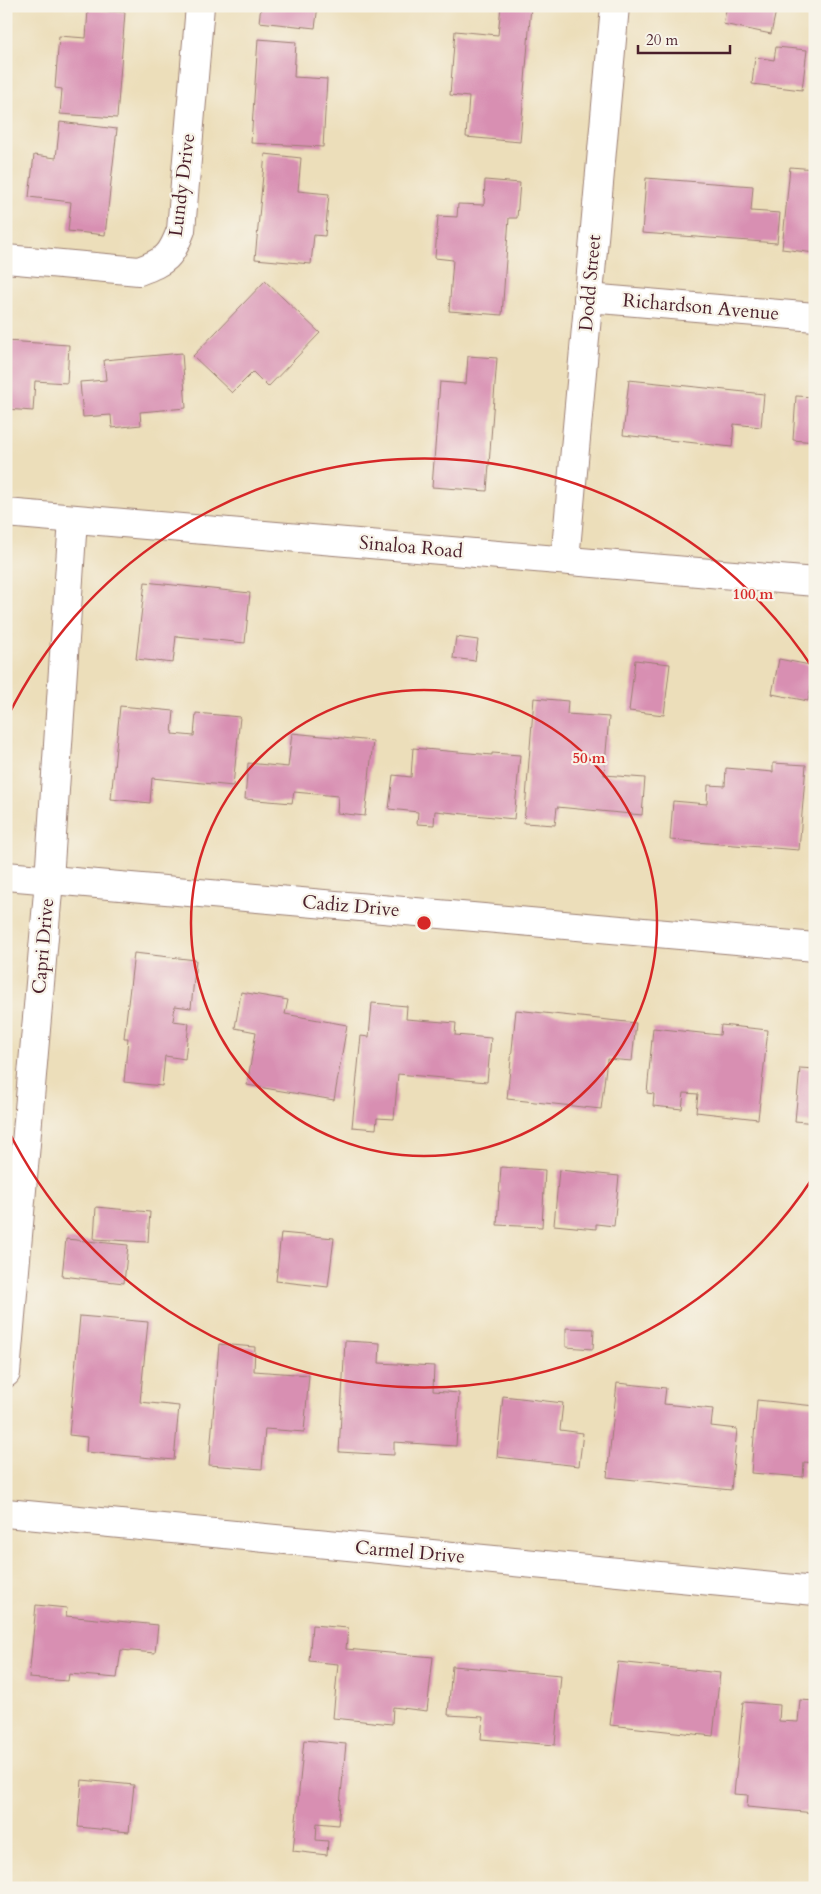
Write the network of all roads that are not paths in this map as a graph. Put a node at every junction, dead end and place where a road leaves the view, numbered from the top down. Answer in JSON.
{"nodes":[{"id":1,"x":200,"y":6,"type":"edge"},
{"id":2,"x":615,"y":6,"type":"edge"},
{"id":3,"x":6,"y":259,"type":"edge"},
{"id":4,"x":588,"y":298,"type":"junction"},
{"id":5,"x":815,"y":317,"type":"edge"},
{"id":6,"x":6,"y":514,"type":"edge"},
{"id":7,"x":73,"y":518,"type":"junction"},
{"id":8,"x":565,"y":560,"type":"junction"},
{"id":9,"x":815,"y":582,"type":"edge"},
{"id":10,"x":6,"y":876,"type":"edge"},
{"id":11,"x":49,"y":880,"type":"junction"},
{"id":12,"x":815,"y":947,"type":"edge"},
{"id":13,"x":6,"y":1373,"type":"edge"},
{"id":14,"x":6,"y":1513,"type":"edge"},
{"id":15,"x":815,"y":1591,"type":"edge"}],
"edges":[{"from":1,"to":3,"type":"street","name":"Lundy Drive"},
{"from":2,"to":4,"type":"street","name":"Dodd Street"},
{"from":4,"to":5,"type":"street","name":"Richardson Avenue"},
{"from":4,"to":8,"type":"street","name":"Dodd Street"},
{"from":6,"to":7,"type":"street","name":"Sinaloa Road"},
{"from":7,"to":8,"type":"street","name":"Sinaloa Road"},
{"from":7,"to":11,"type":"street","name":"Capri Drive"},
{"from":8,"to":9,"type":"street","name":"Sinaloa Road"},
{"from":10,"to":11,"type":"street","name":"Cadiz Drive"},
{"from":11,"to":12,"type":"street","name":"Cadiz Drive"},
{"from":11,"to":13,"type":"street","name":"Capri Drive"},
{"from":14,"to":15,"type":"street","name":"Carmel Drive"}]}
